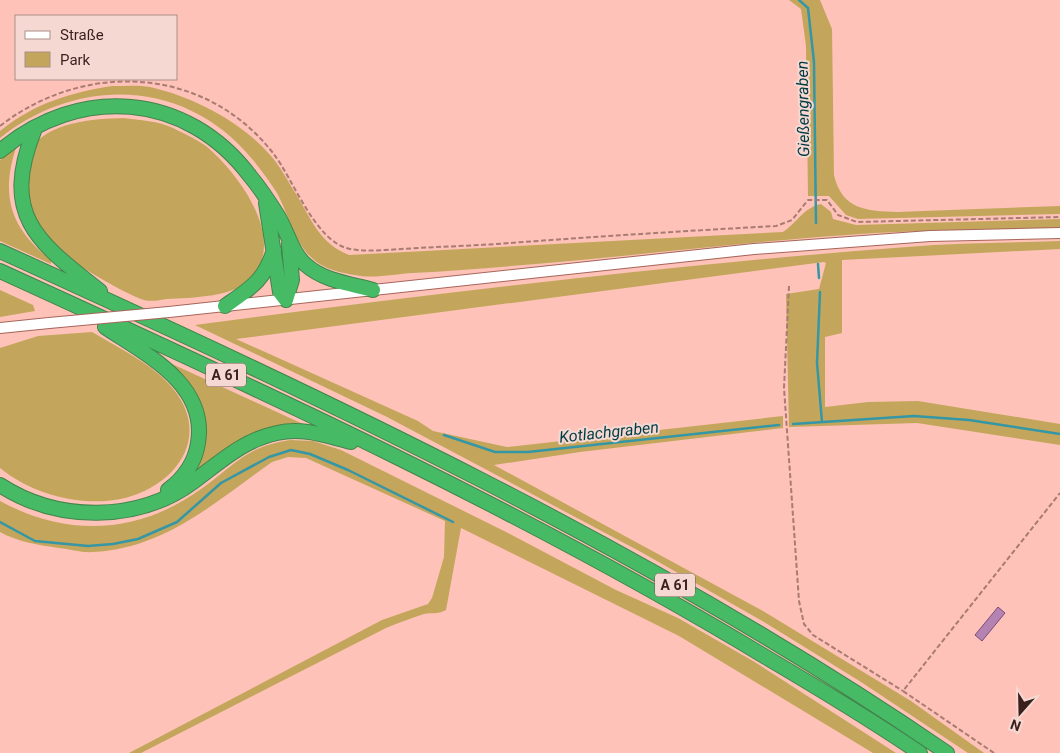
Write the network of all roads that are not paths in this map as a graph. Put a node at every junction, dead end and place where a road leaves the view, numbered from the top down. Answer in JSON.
{"nodes":[{"id":1,"x":35,"y":129,"type":"junction"},
{"id":2,"x":0,"y":151,"type":"edge"},
{"id":3,"x":266,"y":200,"type":"junction"},
{"id":4,"x":1060,"y":233,"type":"edge"},
{"id":5,"x":289,"y":239,"type":"junction"},
{"id":6,"x":274,"y":249,"type":"junction"},
{"id":7,"x":0,"y":251,"type":"edge"},
{"id":8,"x":0,"y":272,"type":"edge"},
{"id":9,"x":373,"y":290,"type":"junction"},
{"id":10,"x":286,"y":300,"type":"junction"},
{"id":11,"x":69,"y":303,"type":"junction"},
{"id":12,"x":118,"y":305,"type":"junction"},
{"id":13,"x":225,"y":306,"type":"junction"},
{"id":14,"x":0,"y":328,"type":"edge"},
{"id":15,"x":381,"y":450,"type":"junction"},
{"id":16,"x":0,"y":485,"type":"edge"},
{"id":17,"x":154,"y":501,"type":"junction"},
{"id":18,"x":920,"y":753,"type":"edge"},
{"id":19,"x":948,"y":753,"type":"edge"}],
"edges":[{"from":1,"to":2,"type":"highway"},
{"from":1,"to":3,"type":"highway"},
{"from":1,"to":12,"type":"highway","number":"A 61"},
{"from":3,"to":5,"type":"highway"},
{"from":3,"to":6,"type":"highway"},
{"from":4,"to":9,"type":"main road"},
{"from":5,"to":9,"type":"highway"},
{"from":5,"to":10,"type":"highway"},
{"from":6,"to":10,"type":"highway"},
{"from":6,"to":13,"type":"highway"},
{"from":7,"to":12,"type":"highway","number":"A 61"},
{"from":8,"to":11,"type":"highway","number":"A 61"},
{"from":9,"to":10,"type":"main road"},
{"from":10,"to":13,"type":"main road"},
{"from":11,"to":15,"type":"highway","number":"A 61"},
{"from":11,"to":17,"type":"highway","number":"A 61"},
{"from":12,"to":19,"type":"highway","number":"A 61"},
{"from":13,"to":14,"type":"main road","bridge":true},
{"from":15,"to":17,"type":"highway","number":"A 61"},
{"from":15,"to":18,"type":"highway","number":"A 61"},
{"from":16,"to":17,"type":"highway","number":"A 61"}]}
